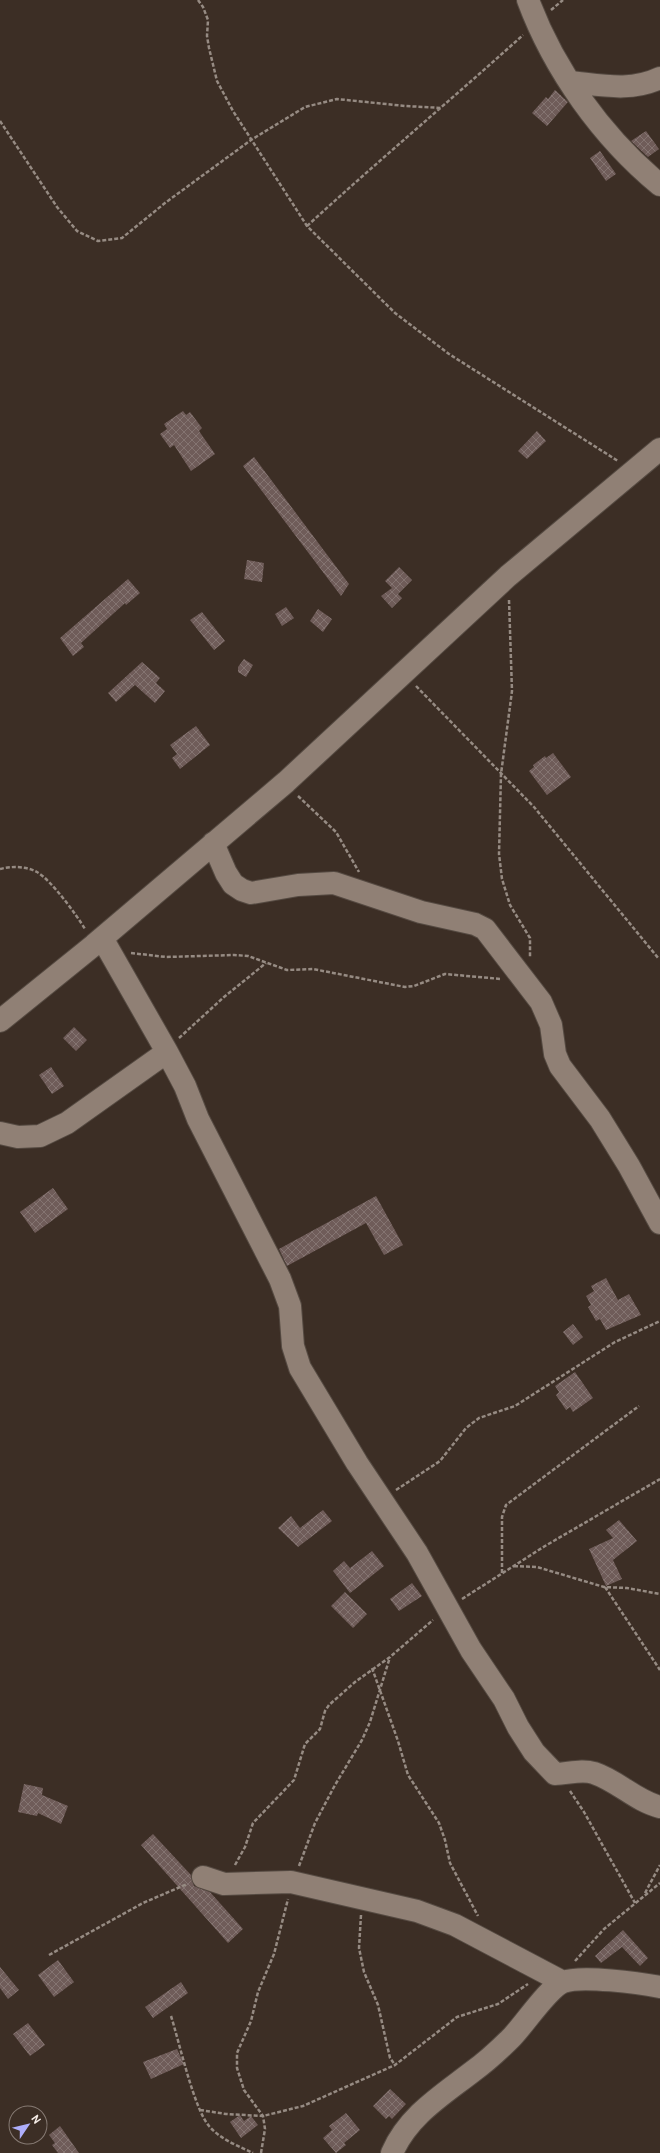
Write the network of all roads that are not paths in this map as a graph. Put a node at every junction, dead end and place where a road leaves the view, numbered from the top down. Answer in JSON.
{"nodes":[{"id":1,"x":528,"y":0,"type":"edge"},
{"id":2,"x":660,"y":78,"type":"edge"},
{"id":3,"x":570,"y":82,"type":"junction"},
{"id":4,"x":660,"y":185,"type":"edge"},
{"id":5,"x":660,"y":449,"type":"edge"},
{"id":6,"x":213,"y":843,"type":"junction"},
{"id":7,"x":103,"y":945,"type":"junction"},
{"id":8,"x":0,"y":1021,"type":"edge"},
{"id":9,"x":167,"y":1052,"type":"junction"},
{"id":10,"x":0,"y":1133,"type":"edge"},
{"id":11,"x":660,"y":1223,"type":"edge"},
{"id":12,"x":660,"y":1807,"type":"edge"},
{"id":13,"x":203,"y":1877,"type":"road end"},
{"id":14,"x":563,"y":1982,"type":"junction"},
{"id":15,"x":660,"y":1987,"type":"edge"},
{"id":16,"x":392,"y":2153,"type":"edge"}],
"edges":[{"from":1,"to":3,"type":"street"},
{"from":2,"to":3,"type":"street"},
{"from":3,"to":4,"type":"street"},
{"from":5,"to":6,"type":"street"},
{"from":6,"to":7,"type":"street"},
{"from":6,"to":11,"type":"street"},
{"from":7,"to":8,"type":"street"},
{"from":7,"to":9,"type":"street"},
{"from":9,"to":10,"type":"street"},
{"from":9,"to":12,"type":"street"},
{"from":13,"to":14,"type":"street"},
{"from":14,"to":15,"type":"street"},
{"from":14,"to":16,"type":"street"}]}
